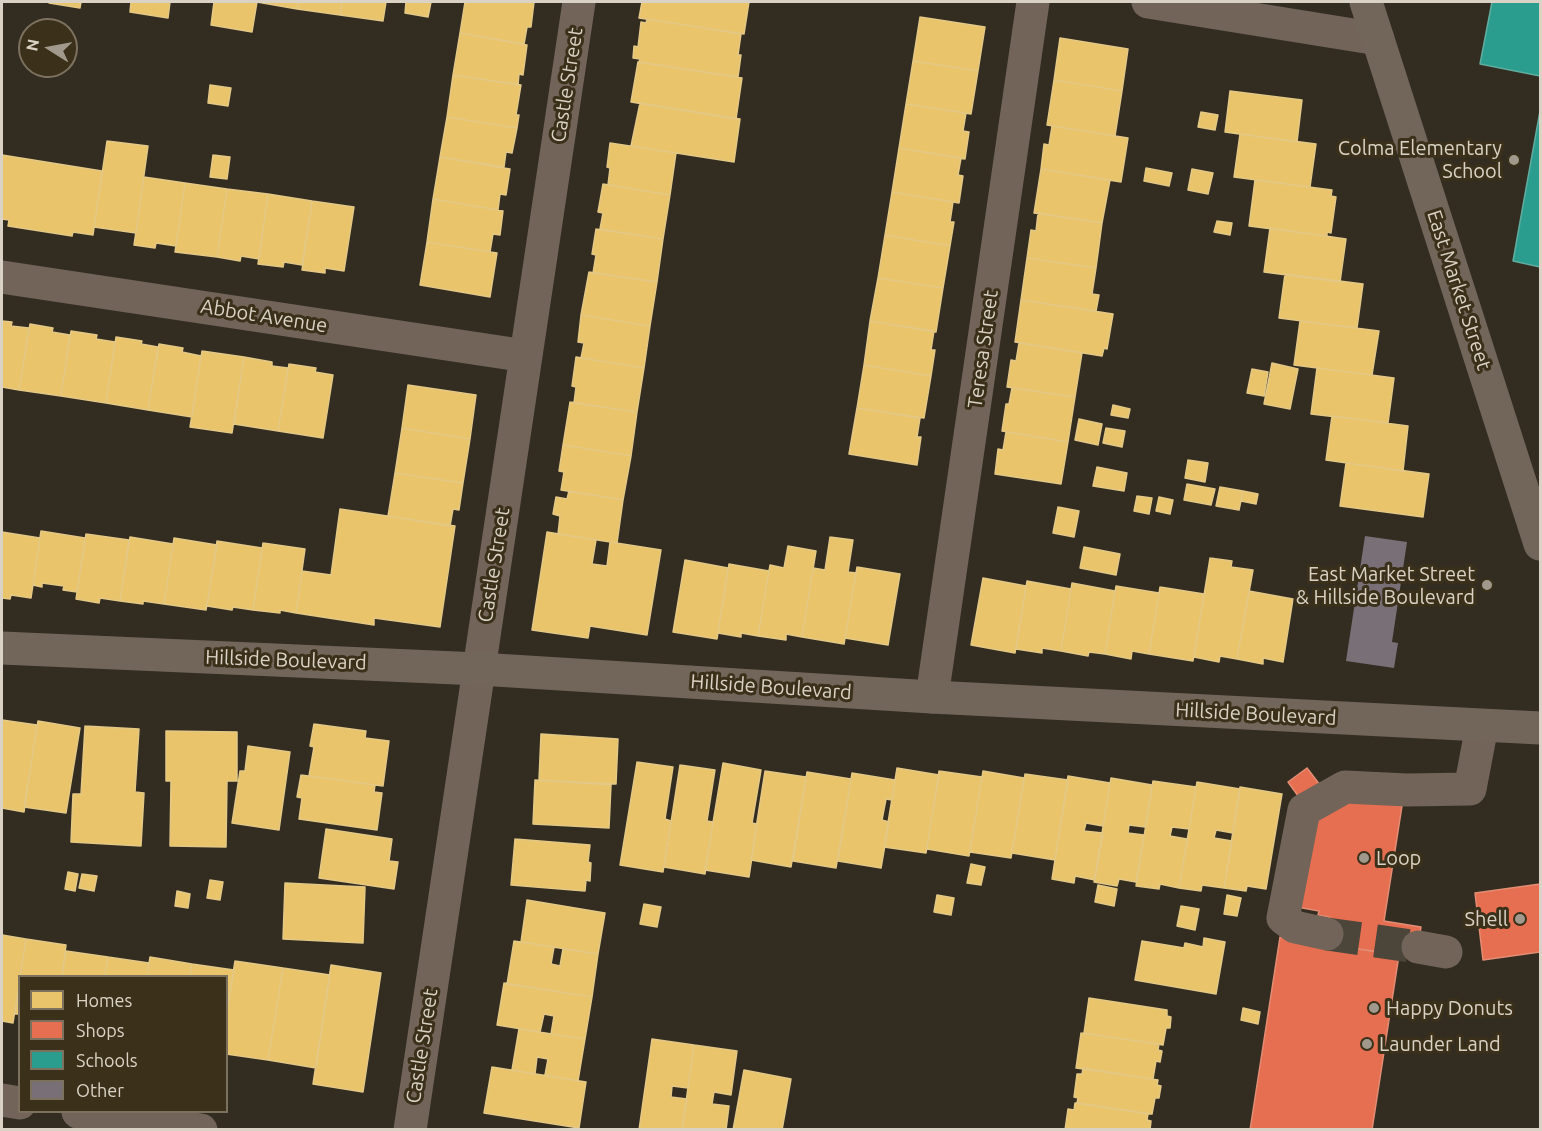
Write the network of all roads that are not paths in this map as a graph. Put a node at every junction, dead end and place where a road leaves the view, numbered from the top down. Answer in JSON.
{"nodes":[{"id":1,"x":579,"y":2,"type":"edge"},
{"id":2,"x":1033,"y":2,"type":"edge"},
{"id":3,"x":1148,"y":2,"type":"edge"},
{"id":4,"x":1366,"y":2,"type":"edge"},
{"id":5,"x":1378,"y":39,"type":"junction"},
{"id":6,"x":2,"y":277,"type":"edge"},
{"id":7,"x":526,"y":356,"type":"junction"},
{"id":8,"x":1540,"y":544,"type":"edge"},
{"id":9,"x":2,"y":648,"type":"edge"},
{"id":10,"x":479,"y":669,"type":"junction"},
{"id":11,"x":932,"y":697,"type":"junction"},
{"id":12,"x":1482,"y":726,"type":"junction"},
{"id":13,"x":1540,"y":728,"type":"edge"},
{"id":14,"x":1327,"y":934,"type":"tunnel mouth"},
{"id":15,"x":2,"y":1100,"type":"edge"},
{"id":16,"x":18,"y":1103,"type":"edge"},
{"id":17,"x":85,"y":1113,"type":"edge"},
{"id":18,"x":201,"y":1130,"type":"edge"},
{"id":19,"x":410,"y":1130,"type":"edge"}],
"edges":[{"from":1,"to":7,"type":"street","name":"Castle Street"},
{"from":2,"to":11,"type":"street","name":"Teresa Street"},
{"from":3,"to":5,"type":"street"},
{"from":4,"to":5,"type":"main road","name":"East Market Street"},
{"from":5,"to":8,"type":"main road","name":"East Market Street"},
{"from":6,"to":7,"type":"street","name":"Abbot Avenue"},
{"from":7,"to":10,"type":"street","name":"Castle Street"},
{"from":9,"to":10,"type":"main road","name":"Hillside Boulevard"},
{"from":10,"to":11,"type":"main road","name":"Hillside Boulevard"},
{"from":10,"to":19,"type":"street","name":"Castle Street"},
{"from":11,"to":12,"type":"main road","name":"Hillside Boulevard"},
{"from":12,"to":13,"type":"main road","name":"Hillside Boulevard"},
{"from":12,"to":14,"type":"street"},
{"from":15,"to":16,"type":"street"},
{"from":17,"to":18,"type":"street"}]}
